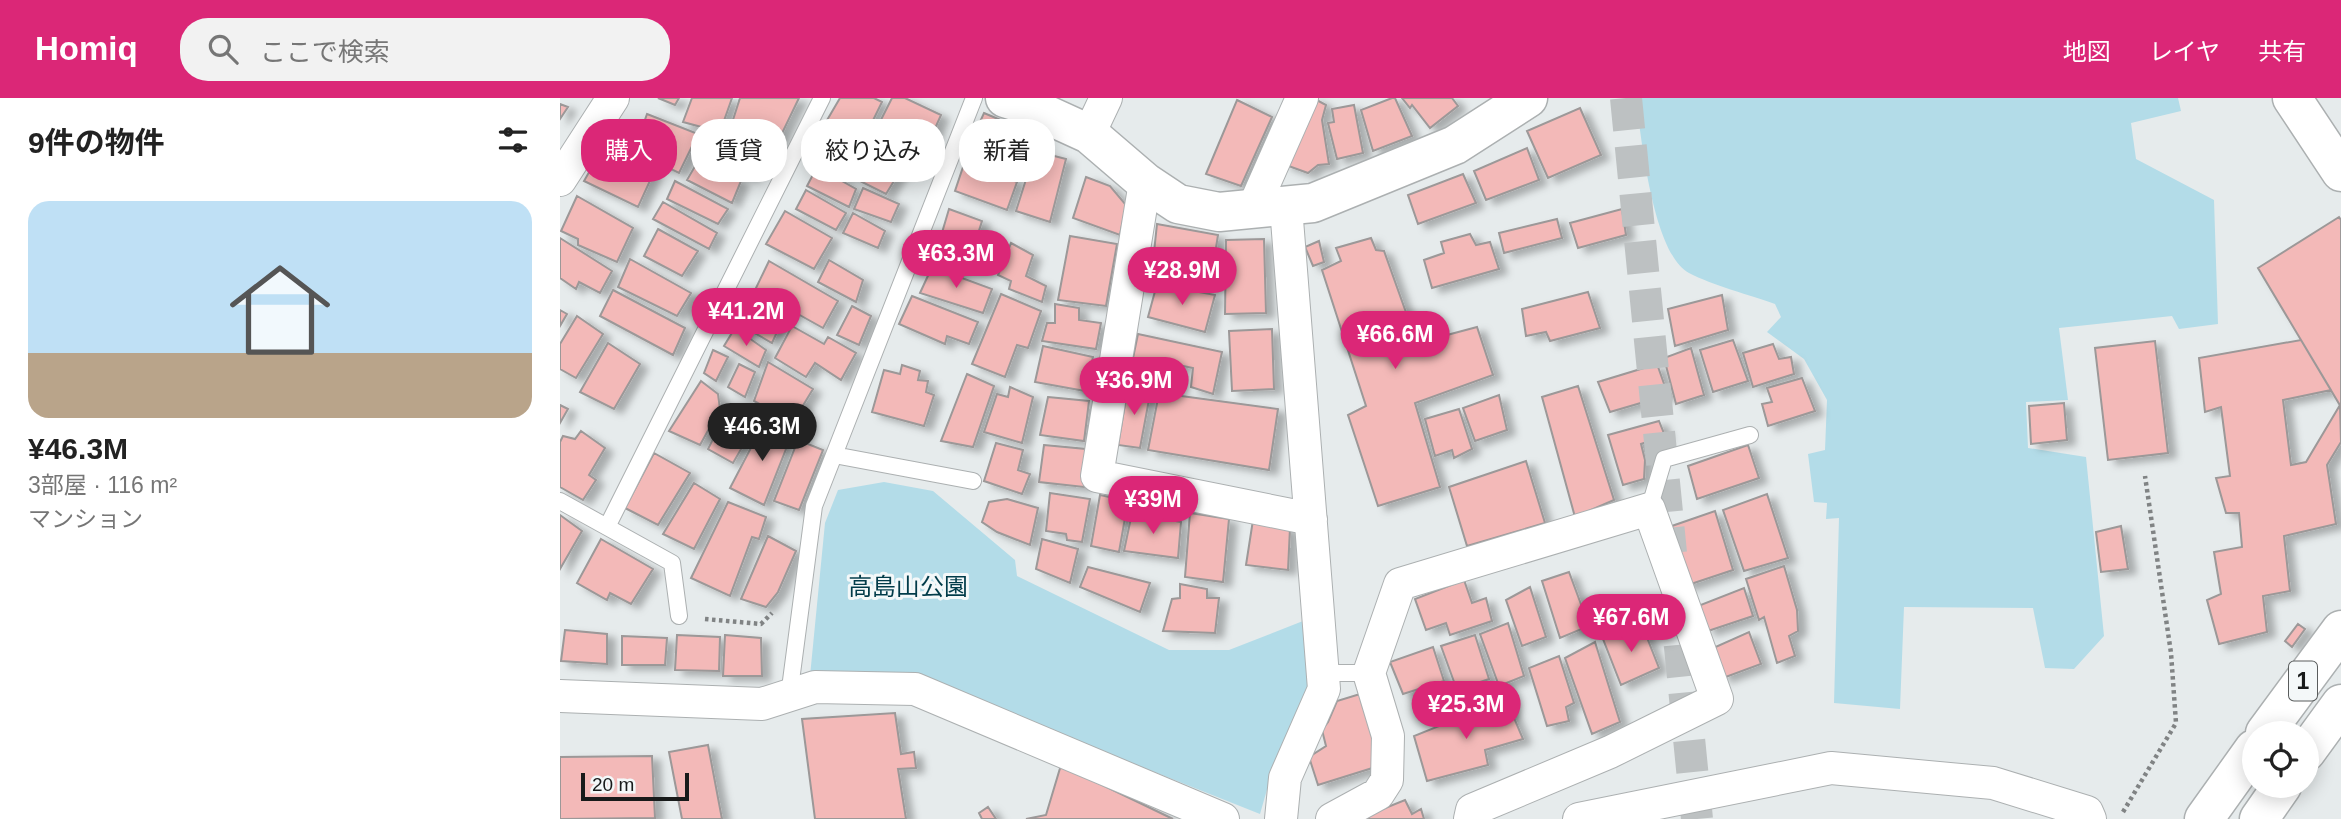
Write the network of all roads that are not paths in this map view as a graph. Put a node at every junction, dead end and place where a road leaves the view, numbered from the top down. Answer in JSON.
{"nodes":[{"id":1,"x":614,"y":98,"type":"edge"},
{"id":2,"x":822,"y":98,"type":"edge"},
{"id":3,"x":974,"y":98,"type":"edge"},
{"id":4,"x":1004,"y":98,"type":"edge"},
{"id":5,"x":1106,"y":98,"type":"edge"},
{"id":6,"x":1302,"y":98,"type":"edge"},
{"id":7,"x":1528,"y":98,"type":"edge"},
{"id":8,"x":2292,"y":98,"type":"edge"},
{"id":9,"x":1089,"y":134,"type":"junction"},
{"id":10,"x":2341,"y":172,"type":"edge"},
{"id":11,"x":560,"y":180,"type":"edge"},
{"id":12,"x":1145,"y":182,"type":"junction"},
{"id":13,"x":1270,"y":208,"type":"junction"},
{"id":14,"x":1750,"y":435,"type":"dead end"},
{"id":15,"x":834,"y":455,"type":"junction"},
{"id":16,"x":974,"y":481,"type":"dead end"},
{"id":17,"x":560,"y":501,"type":"edge"},
{"id":18,"x":1649,"y":509,"type":"junction"},
{"id":19,"x":1311,"y":519,"type":"junction"},
{"id":20,"x":607,"y":527,"type":"junction"},
{"id":21,"x":679,"y":616,"type":"road end"},
{"id":22,"x":2341,"y":630,"type":"edge"},
{"id":23,"x":1348,"y":673,"type":"junction"},
{"id":24,"x":560,"y":696,"type":"edge"},
{"id":25,"x":789,"y":696,"type":"junction"},
{"id":26,"x":2341,"y":704,"type":"edge"},
{"id":27,"x":2274,"y":721,"type":"edge"},
{"id":28,"x":2319,"y":734,"type":"edge"},
{"id":29,"x":2242,"y":766,"type":"edge"},
{"id":30,"x":2274,"y":798,"type":"edge"},
{"id":31,"x":1588,"y":818,"type":"edge"},
{"id":32,"x":1223,"y":819,"type":"edge"},
{"id":33,"x":1281,"y":819,"type":"edge"},
{"id":34,"x":1332,"y":819,"type":"edge"},
{"id":35,"x":1470,"y":819,"type":"edge"},
{"id":36,"x":2090,"y":819,"type":"edge"},
{"id":37,"x":2204,"y":819,"type":"edge"},
{"id":38,"x":2259,"y":819,"type":"edge"}],
"edges":[{"from":1,"to":11,"type":"street"},
{"from":2,"to":20,"type":"lane"},
{"from":3,"to":15,"type":"lane"},
{"from":4,"to":9,"type":"main road"},
{"from":5,"to":9,"type":"street"},
{"from":6,"to":13,"type":"street"},
{"from":7,"to":13,"type":"main road"},
{"from":8,"to":10,"type":"main road"},
{"from":9,"to":12,"type":"main road"},
{"from":12,"to":13,"type":"main road"},
{"from":12,"to":19,"type":"street"},
{"from":13,"to":19,"type":"street"},
{"from":14,"to":18,"type":"lane"},
{"from":15,"to":16,"type":"lane"},
{"from":15,"to":25,"type":"lane"},
{"from":17,"to":20,"type":"lane"},
{"from":18,"to":23,"type":"street"},
{"from":18,"to":35,"type":"street"},
{"from":19,"to":23,"type":"street"},
{"from":20,"to":21,"type":"lane"},
{"from":22,"to":27,"type":"main road","number":"1"},
{"from":23,"to":33,"type":"street"},
{"from":23,"to":34,"type":"street"},
{"from":24,"to":25,"type":"street"},
{"from":25,"to":32,"type":"street"},
{"from":26,"to":28,"type":"main road","number":"1"},
{"from":29,"to":37,"type":"main road"},
{"from":30,"to":38,"type":"main road"},
{"from":31,"to":36,"type":"street"}]}
